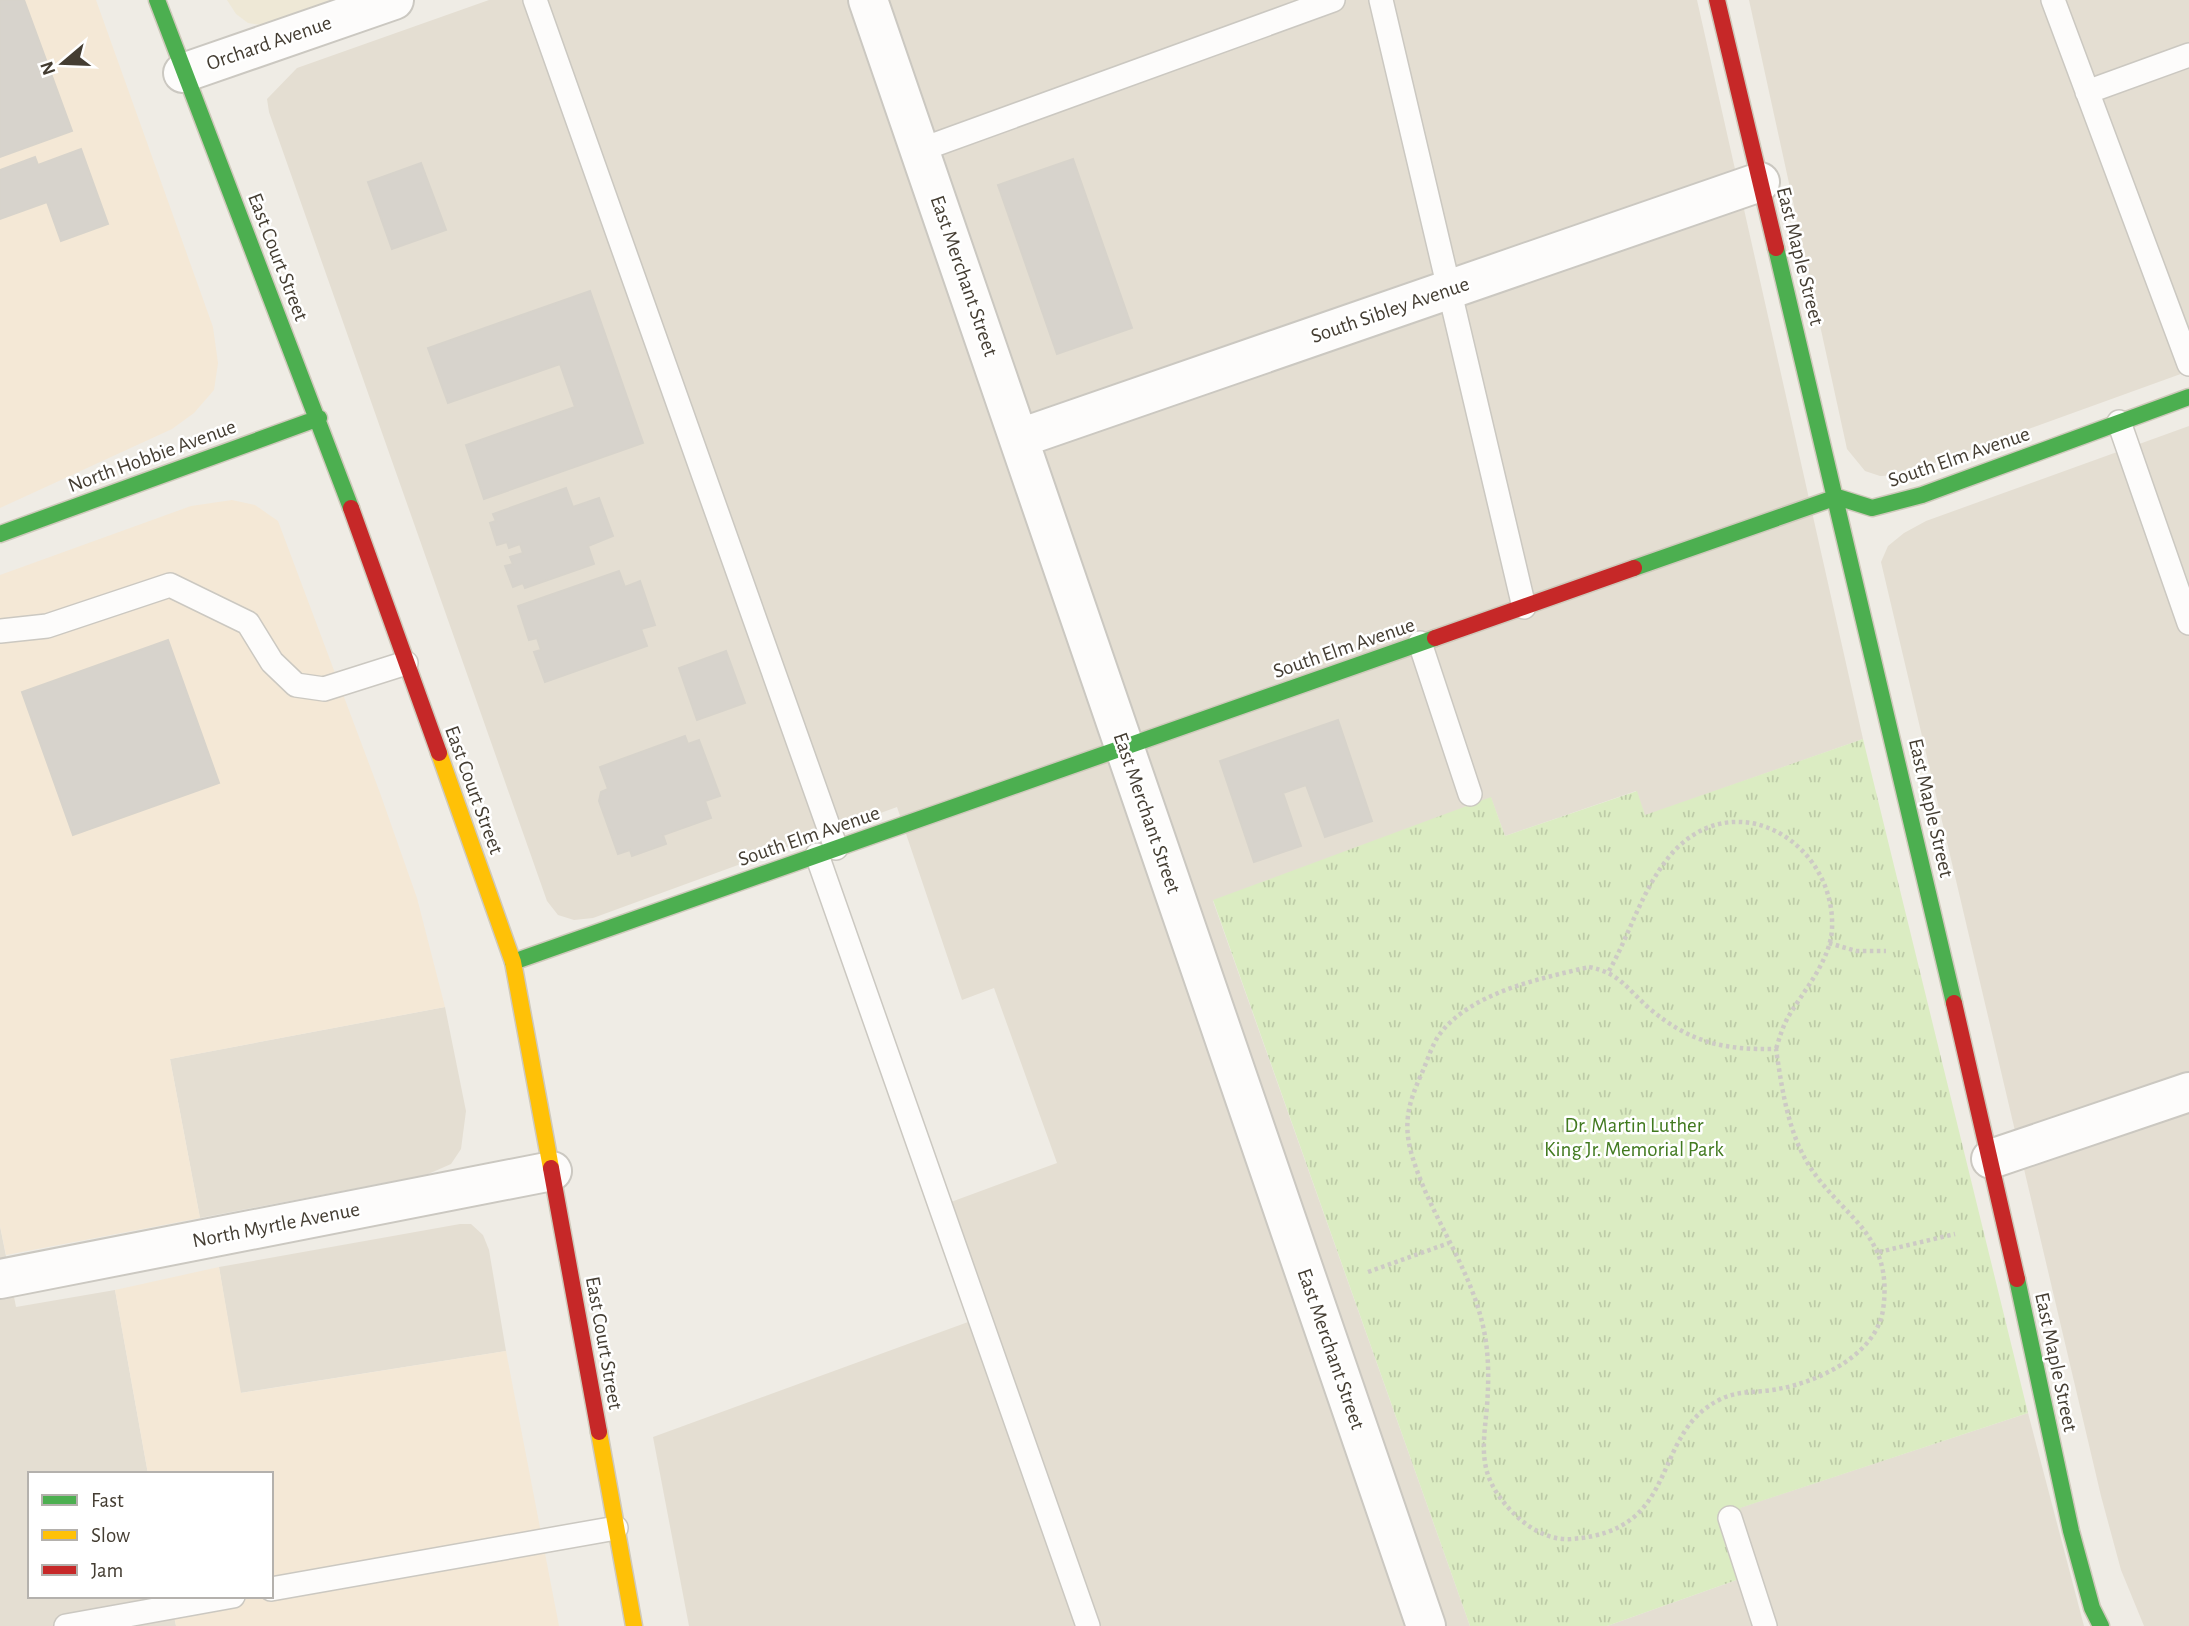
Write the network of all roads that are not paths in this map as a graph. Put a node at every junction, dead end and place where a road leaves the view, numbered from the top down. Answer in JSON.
{"nodes":[{"id":1,"x":157,"y":0,"type":"edge"},
{"id":2,"x":394,"y":0,"type":"edge"},
{"id":3,"x":535,"y":0,"type":"edge"},
{"id":4,"x":868,"y":0,"type":"edge"},
{"id":5,"x":1333,"y":0,"type":"edge"},
{"id":6,"x":1381,"y":0,"type":"edge"},
{"id":7,"x":1717,"y":0,"type":"edge"},
{"id":8,"x":2053,"y":0,"type":"edge"},
{"id":9,"x":2189,"y":55,"type":"edge"},
{"id":10,"x":183,"y":73,"type":"junction"},
{"id":11,"x":2087,"y":92,"type":"junction"},
{"id":12,"x":920,"y":150,"type":"junction"},
{"id":13,"x":1760,"y":182,"type":"junction"},
{"id":14,"x":1450,"y":289,"type":"junction"},
{"id":15,"x":2189,"y":364,"type":"edge"},
{"id":16,"x":2189,"y":397,"type":"edge"},
{"id":17,"x":319,"y":418,"type":"junction"},
{"id":18,"x":2119,"y":422,"type":"junction"},
{"id":19,"x":1020,"y":438,"type":"junction"},
{"id":20,"x":1837,"y":497,"type":"junction"},
{"id":21,"x":0,"y":534,"type":"edge"},
{"id":22,"x":1524,"y":607,"type":"junction"},
{"id":23,"x":2189,"y":622,"type":"edge"},
{"id":24,"x":0,"y":631,"type":"edge"},
{"id":25,"x":1420,"y":643,"type":"junction"},
{"id":26,"x":407,"y":663,"type":"junction"},
{"id":27,"x":1125,"y":747,"type":"junction"},
{"id":28,"x":1470,"y":794,"type":"dead end"},
{"id":29,"x":826,"y":852,"type":"junction"},
{"id":30,"x":513,"y":962,"type":"junction"},
{"id":31,"x":2189,"y":1092,"type":"edge"},
{"id":32,"x":1990,"y":1159,"type":"junction"},
{"id":33,"x":552,"y":1171,"type":"junction"},
{"id":34,"x":0,"y":1279,"type":"edge"},
{"id":35,"x":1730,"y":1518,"type":"dead end"},
{"id":36,"x":616,"y":1528,"type":"junction"},
{"id":37,"x":273,"y":1589,"type":"edge"},
{"id":38,"x":222,"y":1598,"type":"edge"},
{"id":39,"x":66,"y":1626,"type":"edge"},
{"id":40,"x":634,"y":1626,"type":"edge"},
{"id":41,"x":1088,"y":1626,"type":"edge"},
{"id":42,"x":1426,"y":1626,"type":"edge"},
{"id":43,"x":1765,"y":1626,"type":"edge"},
{"id":44,"x":2101,"y":1626,"type":"edge"}],
"edges":[{"from":1,"to":10,"type":"main road","name":"East Court Street"},
{"from":2,"to":10,"type":"street","name":"Orchard Avenue"},
{"from":3,"to":29,"type":"lane"},
{"from":4,"to":12,"type":"street","name":"East Merchant Street"},
{"from":5,"to":12,"type":"lane"},
{"from":6,"to":14,"type":"lane"},
{"from":7,"to":13,"type":"main road","name":"East Maple Street"},
{"from":8,"to":11,"type":"lane"},
{"from":9,"to":11,"type":"lane"},
{"from":10,"to":17,"type":"main road","name":"East Court Street"},
{"from":11,"to":15,"type":"lane"},
{"from":12,"to":19,"type":"street","name":"East Merchant Street"},
{"from":13,"to":14,"type":"street","name":"South Sibley Avenue"},
{"from":13,"to":20,"type":"main road","name":"East Maple Street"},
{"from":14,"to":19,"type":"street","name":"South Sibley Avenue"},
{"from":14,"to":22,"type":"lane"},
{"from":16,"to":18,"type":"main road","name":"South Elm Avenue"},
{"from":17,"to":21,"type":"main road","name":"North Hobbie Avenue"},
{"from":17,"to":26,"type":"main road","name":"East Court Street"},
{"from":18,"to":20,"type":"main road","name":"South Elm Avenue"},
{"from":18,"to":23,"type":"lane"},
{"from":19,"to":27,"type":"street","name":"East Merchant Street"},
{"from":20,"to":22,"type":"main road","name":"South Elm Avenue"},
{"from":20,"to":32,"type":"main road","name":"East Maple Street"},
{"from":22,"to":25,"type":"main road","name":"South Elm Avenue"},
{"from":24,"to":26,"type":"lane"},
{"from":25,"to":27,"type":"main road","name":"South Elm Avenue"},
{"from":25,"to":28,"type":"lane"},
{"from":26,"to":30,"type":"main road","name":"East Court Street"},
{"from":27,"to":29,"type":"main road","name":"South Elm Avenue"},
{"from":27,"to":42,"type":"street","name":"East Merchant Street"},
{"from":29,"to":30,"type":"main road","name":"South Elm Avenue"},
{"from":29,"to":41,"type":"lane"},
{"from":30,"to":33,"type":"main road","name":"East Court Street"},
{"from":31,"to":32,"type":"street"},
{"from":32,"to":44,"type":"main road","name":"East Maple Street"},
{"from":33,"to":34,"type":"street","name":"North Myrtle Avenue"},
{"from":33,"to":36,"type":"main road","name":"East Court Street"},
{"from":35,"to":43,"type":"lane"},
{"from":36,"to":37,"type":"lane"},
{"from":36,"to":40,"type":"main road","name":"East Court Street"},
{"from":38,"to":39,"type":"lane"}]}
